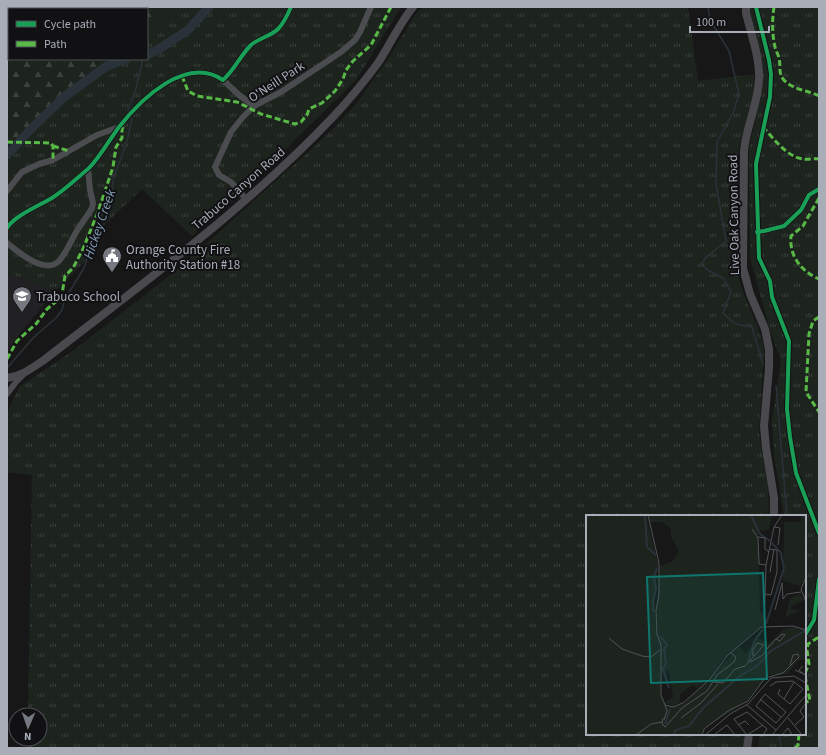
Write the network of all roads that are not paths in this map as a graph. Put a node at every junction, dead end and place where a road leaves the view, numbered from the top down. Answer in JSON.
{"nodes":[{"id":1,"x":291,"y":7,"type":"edge"},
{"id":2,"x":371,"y":7,"type":"edge"},
{"id":3,"x":413,"y":7,"type":"edge"},
{"id":4,"x":746,"y":7,"type":"edge"},
{"id":5,"x":223,"y":80,"type":"junction"},
{"id":6,"x":254,"y":106,"type":"junction"},
{"id":7,"x":120,"y":126,"type":"junction"},
{"id":8,"x":88,"y":169,"type":"junction"},
{"id":9,"x":819,"y":189,"type":"edge"},
{"id":10,"x":7,"y":191,"type":"edge"},
{"id":11,"x":246,"y":199,"type":"junction"},
{"id":12,"x":7,"y":228,"type":"edge"},
{"id":13,"x":757,"y":232,"type":"dead end"},
{"id":14,"x":7,"y":243,"type":"edge"},
{"id":15,"x":26,"y":372,"type":"junction"},
{"id":16,"x":7,"y":378,"type":"edge"},
{"id":17,"x":7,"y":394,"type":"edge"},
{"id":18,"x":774,"y":515,"type":"edge"},
{"id":19,"x":749,"y":735,"type":"edge"},
{"id":20,"x":747,"y":748,"type":"edge"}],
"edges":[{"from":1,"to":5,"type":"street"},
{"from":2,"to":6,"type":"street","name":"O'Neill Park"},
{"from":3,"to":11,"type":"main road","name":"Trabuco Canyon Road"},
{"from":4,"to":18,"type":"main road","name":"Live Oak Canyon Road"},
{"from":5,"to":6,"type":"street"},
{"from":5,"to":7,"type":"street"},
{"from":6,"to":11,"type":"street","name":"O'Neill Park"},
{"from":7,"to":8,"type":"street"},
{"from":7,"to":10,"type":"street"},
{"from":8,"to":12,"type":"street"},
{"from":8,"to":14,"type":"street"},
{"from":9,"to":13,"type":"street"},
{"from":11,"to":15,"type":"main road","name":"Trabuco Canyon Road"},
{"from":15,"to":16,"type":"main road","name":"Trabuco Canyon Road"},
{"from":15,"to":17,"type":"street"},
{"from":19,"to":20,"type":"main road"}]}
